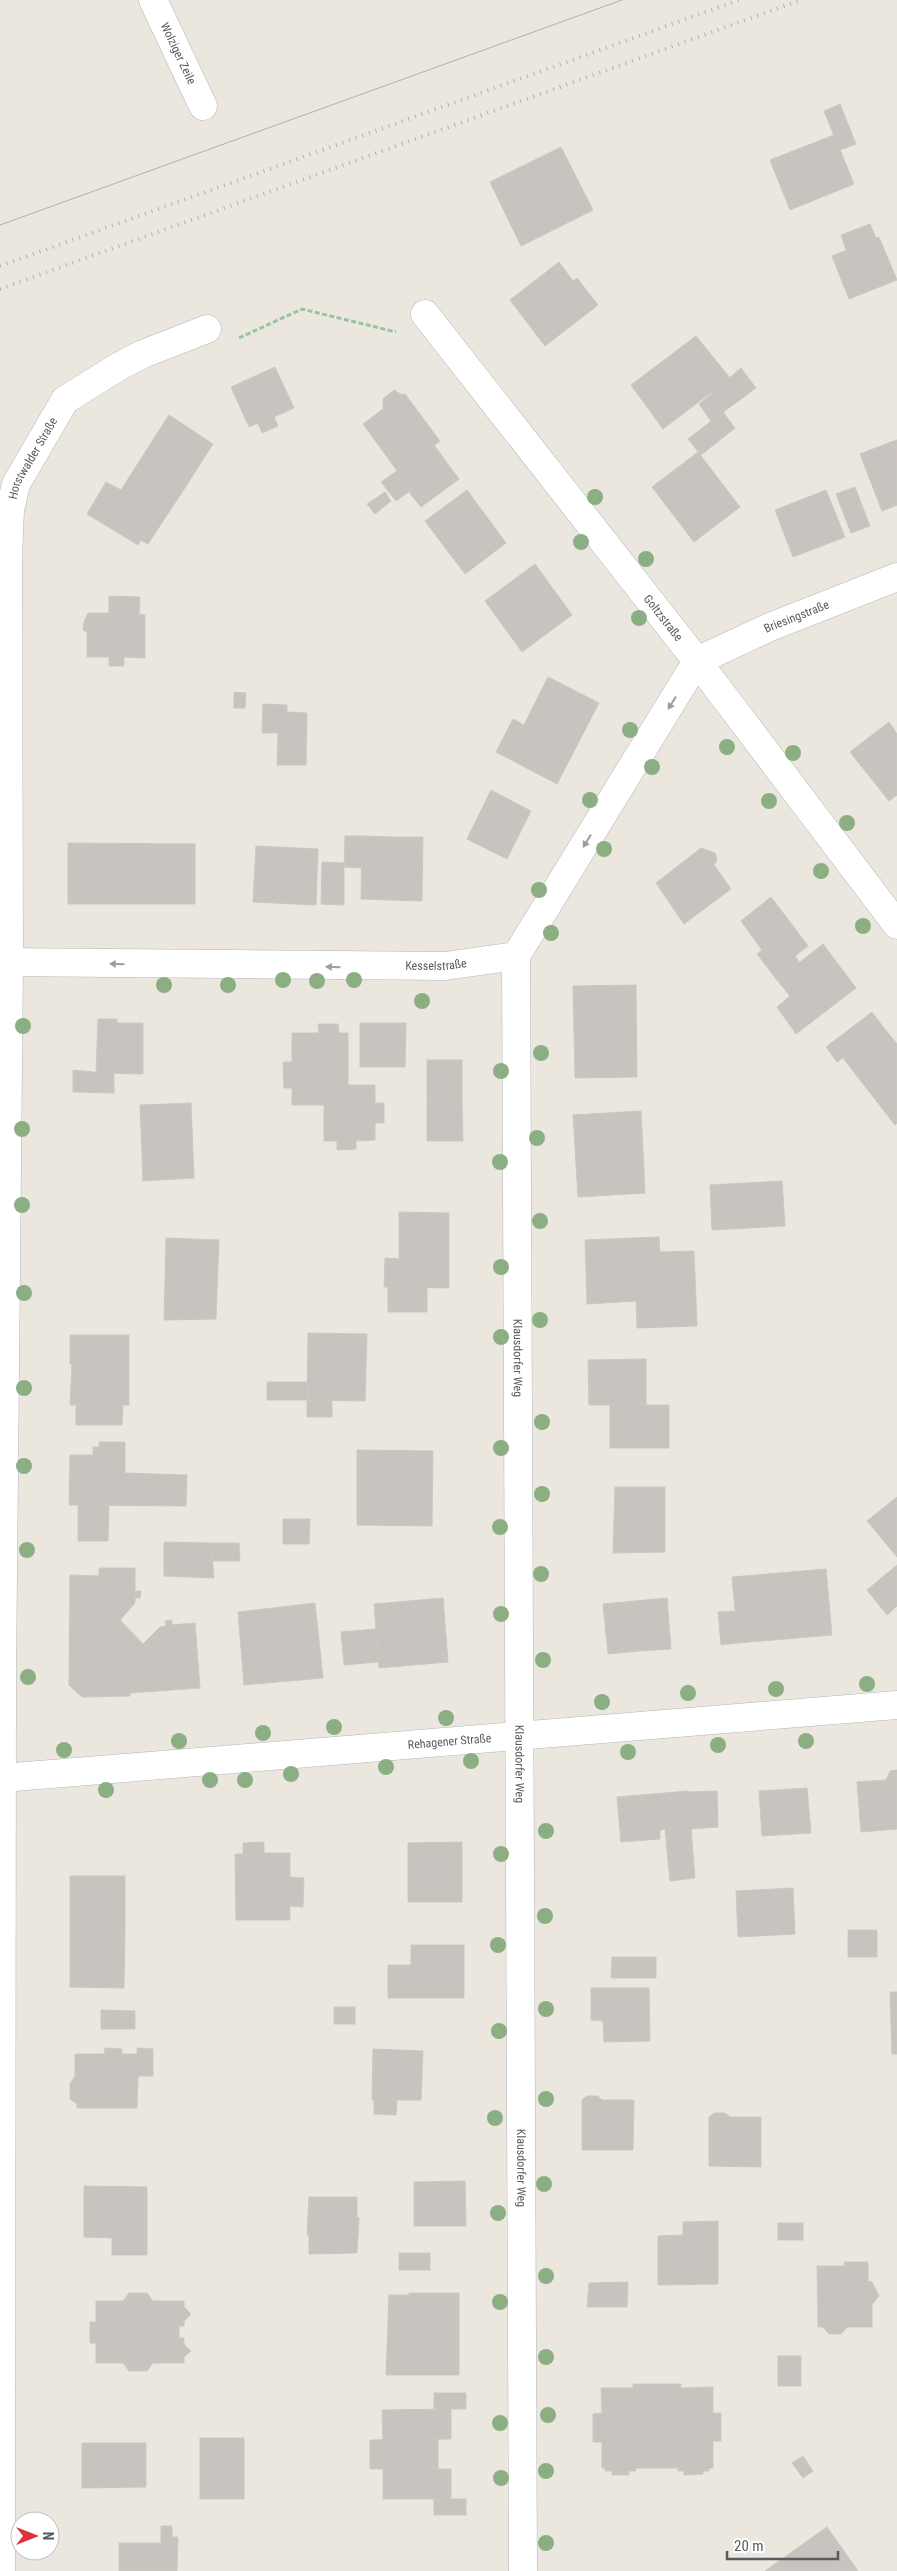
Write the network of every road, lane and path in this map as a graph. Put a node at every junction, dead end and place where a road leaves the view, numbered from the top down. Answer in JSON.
{"nodes":[{"id":1,"x":153,"y":0,"type":"edge"},
{"id":2,"x":203,"y":106,"type":"dead end"},
{"id":3,"x":425,"y":314,"type":"dead end"},
{"id":4,"x":207,"y":329,"type":"dead end"},
{"id":5,"x":236,"y":339,"type":"dead end"},
{"id":6,"x":450,"y":346,"type":"junction"},
{"id":7,"x":897,"y":577,"type":"edge"},
{"id":8,"x":698,"y":661,"type":"junction"},
{"id":9,"x":897,"y":925,"type":"edge"},
{"id":10,"x":516,"y":956,"type":"junction"},
{"id":11,"x":4,"y":962,"type":"edge"},
{"id":12,"x":1,"y":1677,"type":"edge"},
{"id":13,"x":897,"y":1705,"type":"edge"},
{"id":14,"x":521,"y":1735,"type":"junction"},
{"id":15,"x":2,"y":1778,"type":"junction"},
{"id":16,"x":1,"y":1911,"type":"edge"},
{"id":17,"x":1,"y":2571,"type":"edge"},
{"id":18,"x":523,"y":2571,"type":"edge"}],
"edges":[{"from":1,"to":2,"type":"street","name":"Wolziger Zeile"},
{"from":3,"to":6,"type":"street","name":"Goltzstraße"},
{"from":4,"to":11,"type":"street","name":"Horstwalder Straße"},
{"from":5,"to":6,"type":"path"},
{"from":6,"to":8,"type":"street","name":"Goltzstraße"},
{"from":7,"to":8,"type":"street","name":"Briesingstraße"},
{"from":8,"to":9,"type":"street","name":"Goltzstraße"},
{"from":8,"to":10,"type":"street","one_way":true},
{"from":10,"to":11,"type":"street","name":"Kesselstraße","one_way":true},
{"from":10,"to":14,"type":"street","name":"Klausdorfer Weg"},
{"from":11,"to":12,"type":"street","name":"Horstwalder Straße"},
{"from":12,"to":15,"type":"street","name":"Horstwalder Straße"},
{"from":13,"to":14,"type":"street","name":"Rehagener Straße"},
{"from":14,"to":15,"type":"street","name":"Rehagener Straße"},
{"from":14,"to":18,"type":"street","name":"Klausdorfer Weg"},
{"from":15,"to":16,"type":"street","name":"Horstwalder Straße"},
{"from":16,"to":17,"type":"street","name":"Horstwalder Straße"}]}
